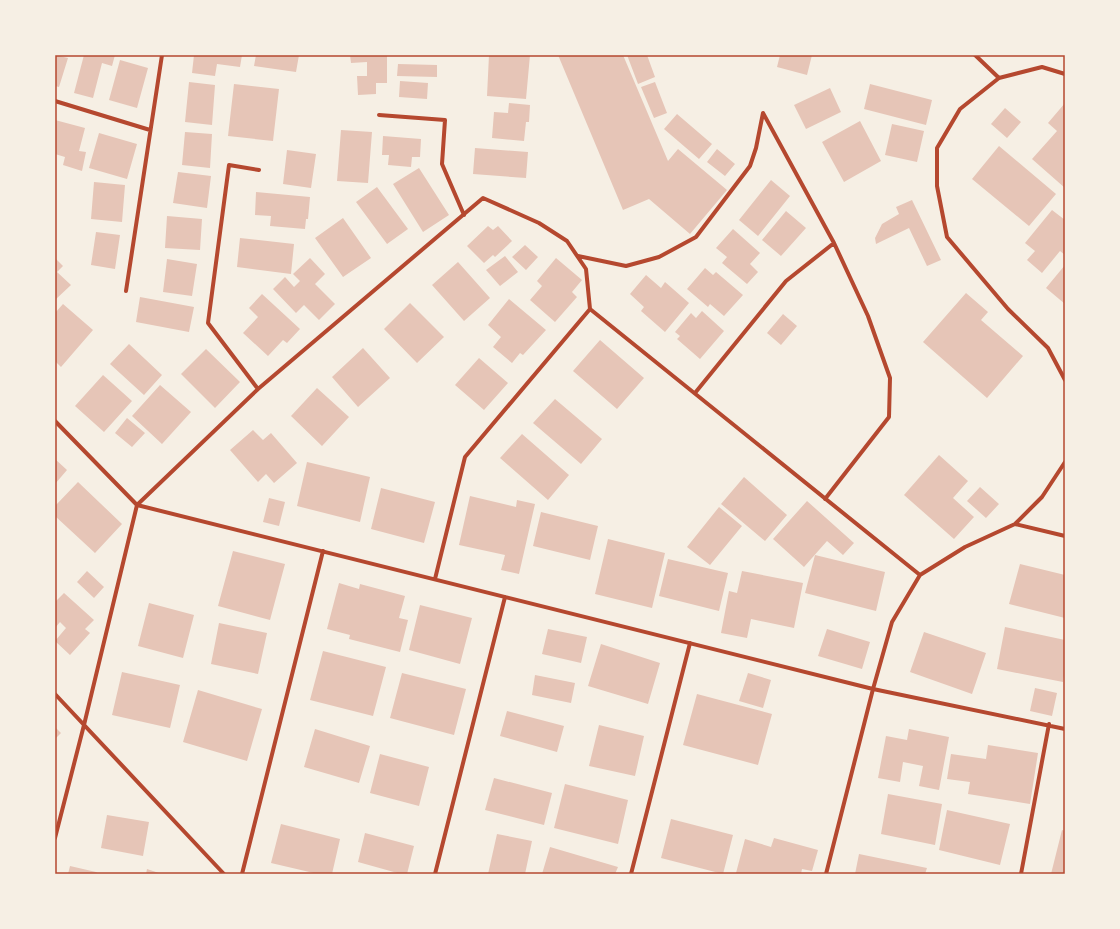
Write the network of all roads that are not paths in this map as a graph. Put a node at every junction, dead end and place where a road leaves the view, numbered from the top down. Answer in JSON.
{"nodes":[{"id":1,"x":162,"y":55,"type":"edge"},
{"id":2,"x":975,"y":55,"type":"edge"},
{"id":3,"x":1065,"y":74,"type":"edge"},
{"id":4,"x":999,"y":78,"type":"junction"},
{"id":5,"x":55,"y":101,"type":"edge"},
{"id":6,"x":379,"y":115,"type":"dead end"},
{"id":7,"x":150,"y":130,"type":"junction"},
{"id":8,"x":259,"y":170,"type":"dead end"},
{"id":9,"x":464,"y":215,"type":"junction"},
{"id":10,"x":834,"y":243,"type":"junction"},
{"id":11,"x":578,"y":256,"type":"junction"},
{"id":12,"x":126,"y":291,"type":"dead end"},
{"id":13,"x":590,"y":309,"type":"junction"},
{"id":14,"x":1065,"y":380,"type":"edge"},
{"id":15,"x":258,"y":389,"type":"junction"},
{"id":16,"x":695,"y":393,"type":"junction"},
{"id":17,"x":55,"y":421,"type":"edge"},
{"id":18,"x":1065,"y":462,"type":"edge"},
{"id":19,"x":825,"y":499,"type":"junction"},
{"id":20,"x":137,"y":505,"type":"junction"},
{"id":21,"x":1015,"y":524,"type":"junction"},
{"id":22,"x":1065,"y":536,"type":"edge"},
{"id":23,"x":323,"y":551,"type":"junction"},
{"id":24,"x":920,"y":575,"type":"junction"},
{"id":25,"x":435,"y":579,"type":"junction"},
{"id":26,"x":505,"y":597,"type":"junction"},
{"id":27,"x":690,"y":643,"type":"junction"},
{"id":28,"x":873,"y":688,"type":"junction"},
{"id":29,"x":55,"y":694,"type":"edge"},
{"id":30,"x":1049,"y":724,"type":"junction"},
{"id":31,"x":84,"y":725,"type":"junction"},
{"id":32,"x":1065,"y":728,"type":"edge"},
{"id":33,"x":55,"y":838,"type":"edge"},
{"id":34,"x":224,"y":874,"type":"edge"},
{"id":35,"x":242,"y":874,"type":"edge"},
{"id":36,"x":435,"y":874,"type":"edge"},
{"id":37,"x":632,"y":874,"type":"edge"},
{"id":38,"x":826,"y":874,"type":"edge"},
{"id":39,"x":1021,"y":874,"type":"edge"}],
"edges":[{"from":1,"to":7,"type":"street"},
{"from":2,"to":4,"type":"street"},
{"from":3,"to":4,"type":"street"},
{"from":4,"to":14,"type":"street"},
{"from":5,"to":7,"type":"street"},
{"from":6,"to":9,"type":"street"},
{"from":7,"to":12,"type":"street"},
{"from":8,"to":15,"type":"street"},
{"from":9,"to":11,"type":"street"},
{"from":9,"to":15,"type":"street"},
{"from":10,"to":11,"type":"street"},
{"from":10,"to":16,"type":"street"},
{"from":10,"to":19,"type":"street"},
{"from":11,"to":13,"type":"street"},
{"from":13,"to":16,"type":"street"},
{"from":13,"to":25,"type":"street"},
{"from":15,"to":20,"type":"street"},
{"from":16,"to":19,"type":"street"},
{"from":17,"to":20,"type":"street"},
{"from":18,"to":21,"type":"street"},
{"from":19,"to":24,"type":"street"},
{"from":20,"to":23,"type":"street"},
{"from":20,"to":31,"type":"street"},
{"from":21,"to":22,"type":"street"},
{"from":21,"to":24,"type":"street"},
{"from":23,"to":25,"type":"street"},
{"from":23,"to":35,"type":"street"},
{"from":24,"to":28,"type":"street"},
{"from":25,"to":26,"type":"street"},
{"from":26,"to":27,"type":"street"},
{"from":26,"to":36,"type":"street"},
{"from":27,"to":28,"type":"street"},
{"from":27,"to":37,"type":"street"},
{"from":28,"to":30,"type":"street"},
{"from":28,"to":38,"type":"street"},
{"from":29,"to":31,"type":"street"},
{"from":30,"to":32,"type":"street"},
{"from":30,"to":39,"type":"street"},
{"from":31,"to":33,"type":"street"},
{"from":31,"to":34,"type":"street"}]}
